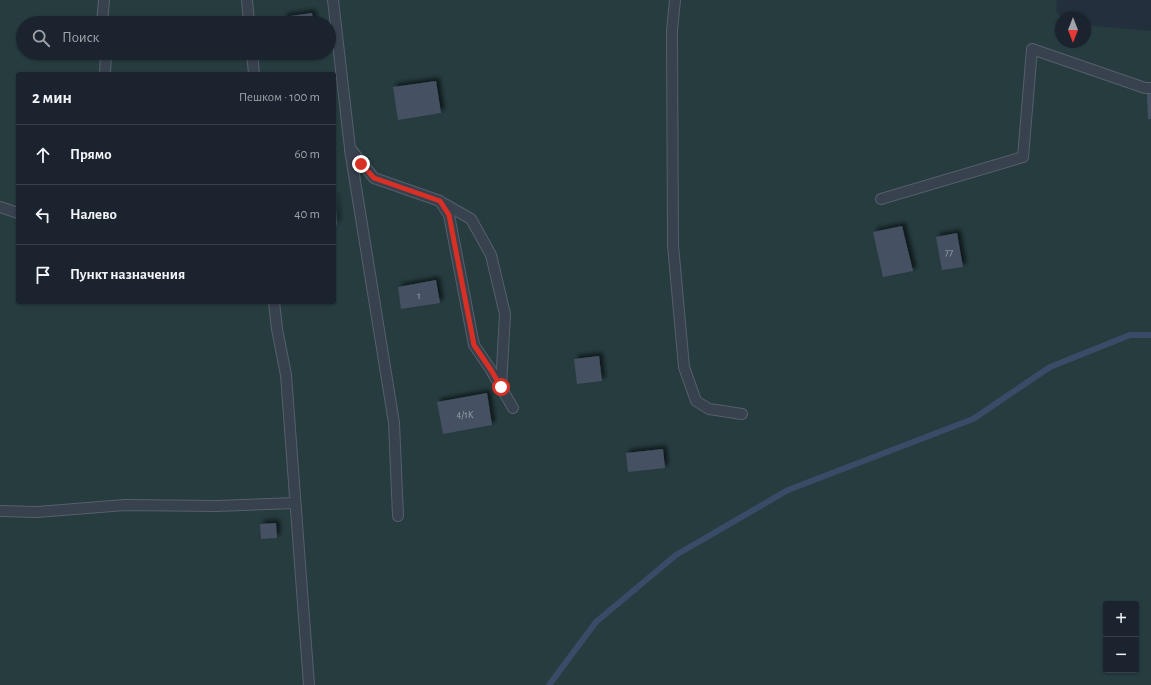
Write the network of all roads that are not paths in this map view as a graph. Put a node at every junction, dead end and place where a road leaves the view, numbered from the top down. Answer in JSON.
{"nodes":[{"id":1,"x":104,"y":0,"type":"edge"},
{"id":2,"x":247,"y":0,"type":"edge"},
{"id":3,"x":333,"y":0,"type":"edge"},
{"id":4,"x":675,"y":0,"type":"edge"},
{"id":5,"x":103,"y":16,"type":"edge"},
{"id":6,"x":248,"y":16,"type":"edge"},
{"id":7,"x":335,"y":16,"type":"edge"},
{"id":8,"x":336,"y":26,"type":"edge"},
{"id":9,"x":106,"y":60,"type":"edge"},
{"id":10,"x":253,"y":60,"type":"edge"},
{"id":11,"x":105,"y":72,"type":"edge"},
{"id":12,"x":254,"y":72,"type":"edge"},
{"id":13,"x":1151,"y":88,"type":"edge"},
{"id":14,"x":350,"y":148,"type":"junction"},
{"id":15,"x":881,"y":199,"type":"dead end"},
{"id":16,"x":440,"y":201,"type":"junction"},
{"id":17,"x":0,"y":206,"type":"edge"},
{"id":18,"x":16,"y":212,"type":"edge"},
{"id":19,"x":274,"y":304,"type":"edge"},
{"id":20,"x":501,"y":387,"type":"junction"},
{"id":21,"x":513,"y":408,"type":"dead end"},
{"id":22,"x":742,"y":414,"type":"dead end"},
{"id":23,"x":295,"y":503,"type":"junction"},
{"id":24,"x":0,"y":511,"type":"edge"},
{"id":25,"x":398,"y":516,"type":"dead end"},
{"id":26,"x":309,"y":685,"type":"edge"}],
"edges":[{"from":1,"to":5,"type":"lane"},
{"from":2,"to":6,"type":"lane"},
{"from":3,"to":7,"type":"lane"},
{"from":4,"to":22,"type":"lane"},
{"from":8,"to":14,"type":"lane"},
{"from":9,"to":11,"type":"lane"},
{"from":10,"to":12,"type":"lane"},
{"from":13,"to":15,"type":"lane"},
{"from":14,"to":16,"type":"lane"},
{"from":14,"to":25,"type":"lane"},
{"from":16,"to":20,"type":"lane"},
{"from":16,"to":20,"type":"lane"},
{"from":17,"to":18,"type":"lane"},
{"from":19,"to":23,"type":"lane"},
{"from":20,"to":21,"type":"lane"},
{"from":23,"to":24,"type":"lane"},
{"from":23,"to":26,"type":"lane"}]}
